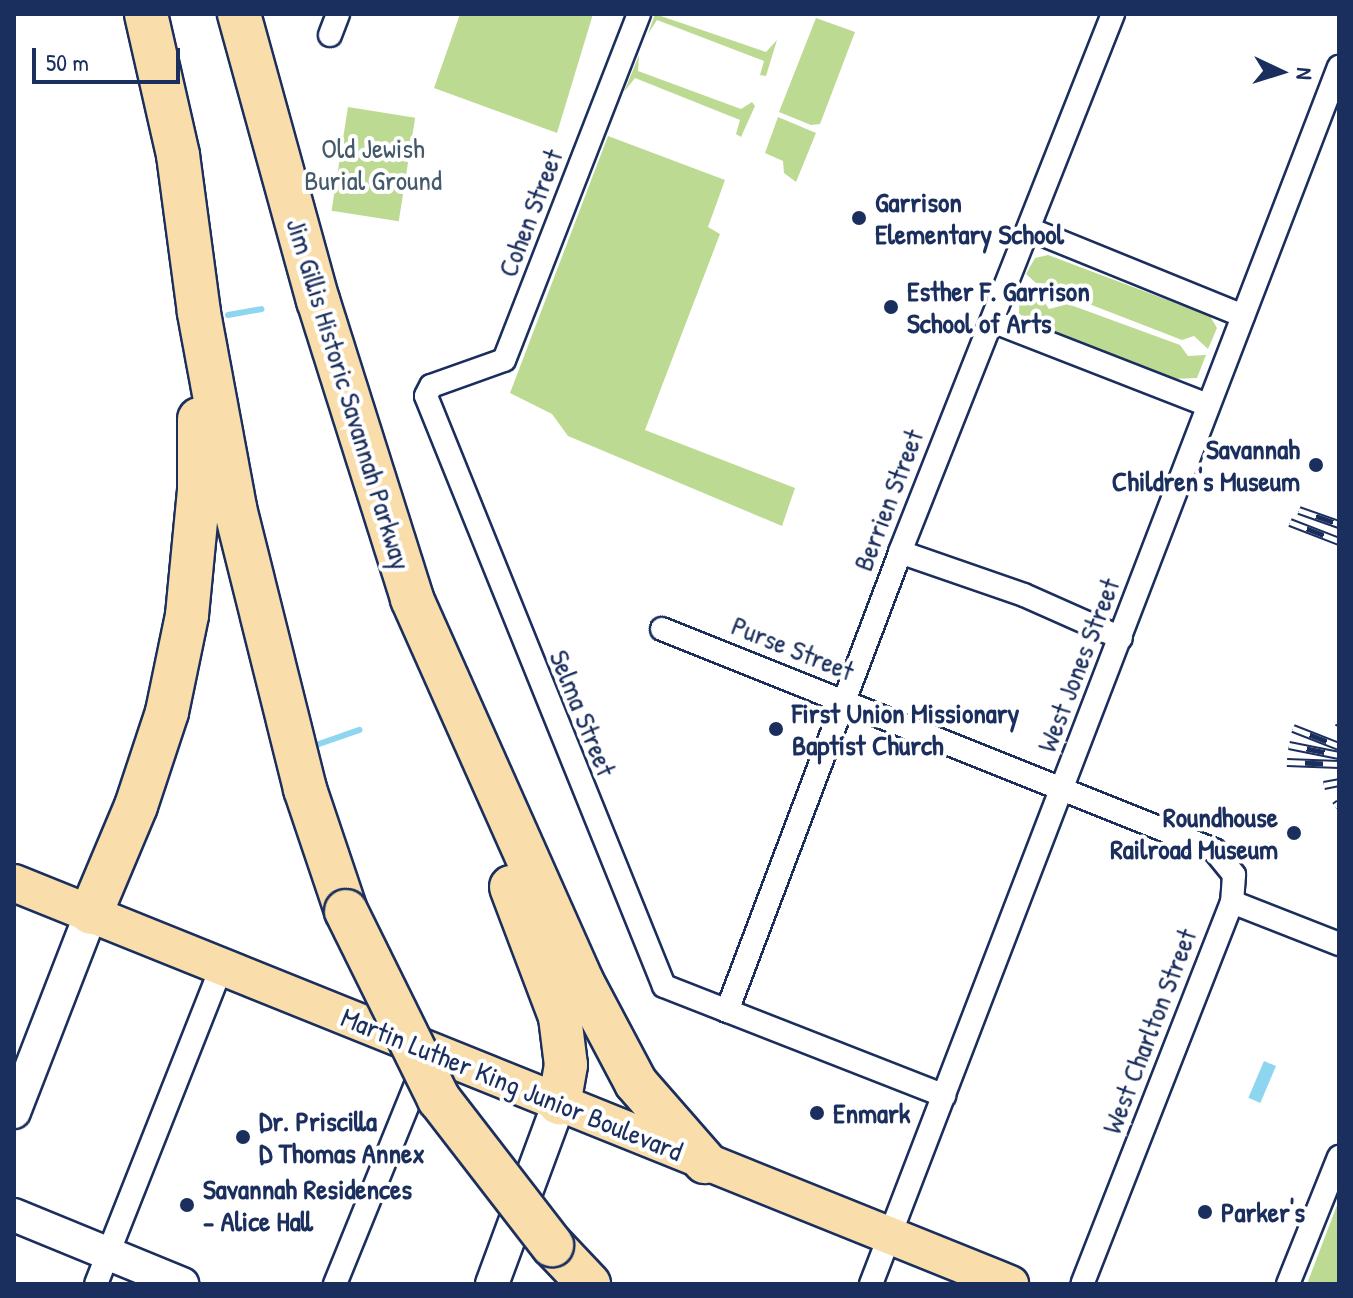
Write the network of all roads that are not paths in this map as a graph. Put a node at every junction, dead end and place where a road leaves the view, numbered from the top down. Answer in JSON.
{"nodes":[{"id":1,"x":146,"y":14,"type":"edge"},
{"id":2,"x":239,"y":14,"type":"edge"},
{"id":3,"x":639,"y":14,"type":"edge"},
{"id":4,"x":1113,"y":14,"type":"edge"},
{"id":5,"x":1339,"y":67,"type":"edge"},
{"id":6,"x":1029,"y":229,"type":"junction"},
{"id":7,"x":199,"y":313,"type":"junction"},
{"id":8,"x":1243,"y":316,"type":"junction"},
{"id":9,"x":992,"y":321,"type":"junction"},
{"id":10,"x":429,"y":391,"type":"joint"},
{"id":11,"x":1208,"y":405,"type":"junction"},
{"id":12,"x":900,"y":552,"type":"junction"},
{"id":13,"x":662,"y":629,"type":"dead end"},
{"id":14,"x":1121,"y":638,"type":"junction"},
{"id":15,"x":445,"y":677,"type":"junction"},
{"id":16,"x":845,"y":702,"type":"junction"},
{"id":17,"x":1063,"y":787,"type":"junction"},
{"id":18,"x":14,"y":883,"type":"edge"},
{"id":19,"x":1232,"y":902,"type":"junction"},
{"id":20,"x":91,"y":913,"type":"junction"},
{"id":21,"x":1339,"y":944,"type":"edge"},
{"id":22,"x":222,"y":966,"type":"junction"},
{"id":23,"x":727,"y":1011,"type":"junction"},
{"id":24,"x":430,"y":1050,"type":"junction"},
{"id":25,"x":944,"y":1096,"type":"junction"},
{"id":26,"x":559,"y":1103,"type":"junction"},
{"id":27,"x":14,"y":1112,"type":"edge"},
{"id":28,"x":1339,"y":1157,"type":"edge"},
{"id":29,"x":705,"y":1162,"type":"junction"},
{"id":30,"x":14,"y":1215,"type":"edge"},
{"id":31,"x":890,"y":1235,"type":"junction"},
{"id":32,"x":102,"y":1270,"type":"edge"},
{"id":33,"x":182,"y":1284,"type":"edge"},
{"id":34,"x":335,"y":1284,"type":"edge"},
{"id":35,"x":492,"y":1284,"type":"edge"},
{"id":36,"x":589,"y":1284,"type":"edge"},
{"id":37,"x":871,"y":1284,"type":"edge"},
{"id":38,"x":1010,"y":1284,"type":"edge"},
{"id":39,"x":1082,"y":1284,"type":"edge"},
{"id":40,"x":1288,"y":1284,"type":"edge"}],
"edges":[{"from":1,"to":7,"type":"highway"},
{"from":2,"to":15,"type":"highway","name":"Jim Gillis Historic Savannah Parkway"},
{"from":3,"to":10,"type":"street","name":"Cohen Street"},
{"from":4,"to":6,"type":"street","name":"Berrien Street"},
{"from":5,"to":8,"type":"street","name":"West Jones Street"},
{"from":6,"to":8,"type":"street"},
{"from":6,"to":9,"type":"street","name":"Berrien Street"},
{"from":7,"to":20,"type":"highway"},
{"from":7,"to":36,"type":"highway","bridge":true},
{"from":8,"to":11,"type":"street","name":"West Jones Street"},
{"from":9,"to":11,"type":"street"},
{"from":9,"to":12,"type":"street","name":"Berrien Street"},
{"from":10,"to":23,"type":"street","name":"Selma Street"},
{"from":11,"to":14,"type":"street","name":"West Jones Street"},
{"from":12,"to":14,"type":"street"},
{"from":12,"to":16,"type":"street","name":"Berrien Street"},
{"from":13,"to":16,"type":"street","name":"Purse Street"},
{"from":14,"to":17,"type":"street","name":"West Jones Street"},
{"from":15,"to":26,"type":"highway"},
{"from":15,"to":29,"type":"highway"},
{"from":16,"to":17,"type":"street","name":"Purse Street"},
{"from":16,"to":23,"type":"street","name":"Berrien Street"},
{"from":17,"to":19,"type":"street","name":"Purse Street"},
{"from":17,"to":25,"type":"street","name":"West Jones Street"},
{"from":18,"to":20,"type":"main road","name":"Martin Luther King Junior Boulevard"},
{"from":19,"to":21,"type":"street"},
{"from":19,"to":39,"type":"street","name":"West Charlton Street"},
{"from":20,"to":22,"type":"main road","name":"Martin Luther King Junior Boulevard"},
{"from":20,"to":27,"type":"street"},
{"from":22,"to":24,"type":"main road","name":"Martin Luther King Junior Boulevard"},
{"from":22,"to":32,"type":"street"},
{"from":23,"to":25,"type":"street","name":"Selma Street"},
{"from":24,"to":26,"type":"main road","name":"Martin Luther King Junior Boulevard"},
{"from":24,"to":34,"type":"street"},
{"from":25,"to":31,"type":"street","name":"West Jones Street"},
{"from":26,"to":29,"type":"main road","name":"Martin Luther King Junior Boulevard"},
{"from":26,"to":35,"type":"street"},
{"from":28,"to":40,"type":"street"},
{"from":29,"to":31,"type":"main road","name":"Martin Luther King Junior Boulevard"},
{"from":30,"to":32,"type":"street"},
{"from":31,"to":37,"type":"street","name":"West Jones Street"},
{"from":31,"to":38,"type":"main road","name":"Martin Luther King Junior Boulevard"},
{"from":32,"to":33,"type":"street"}]}
